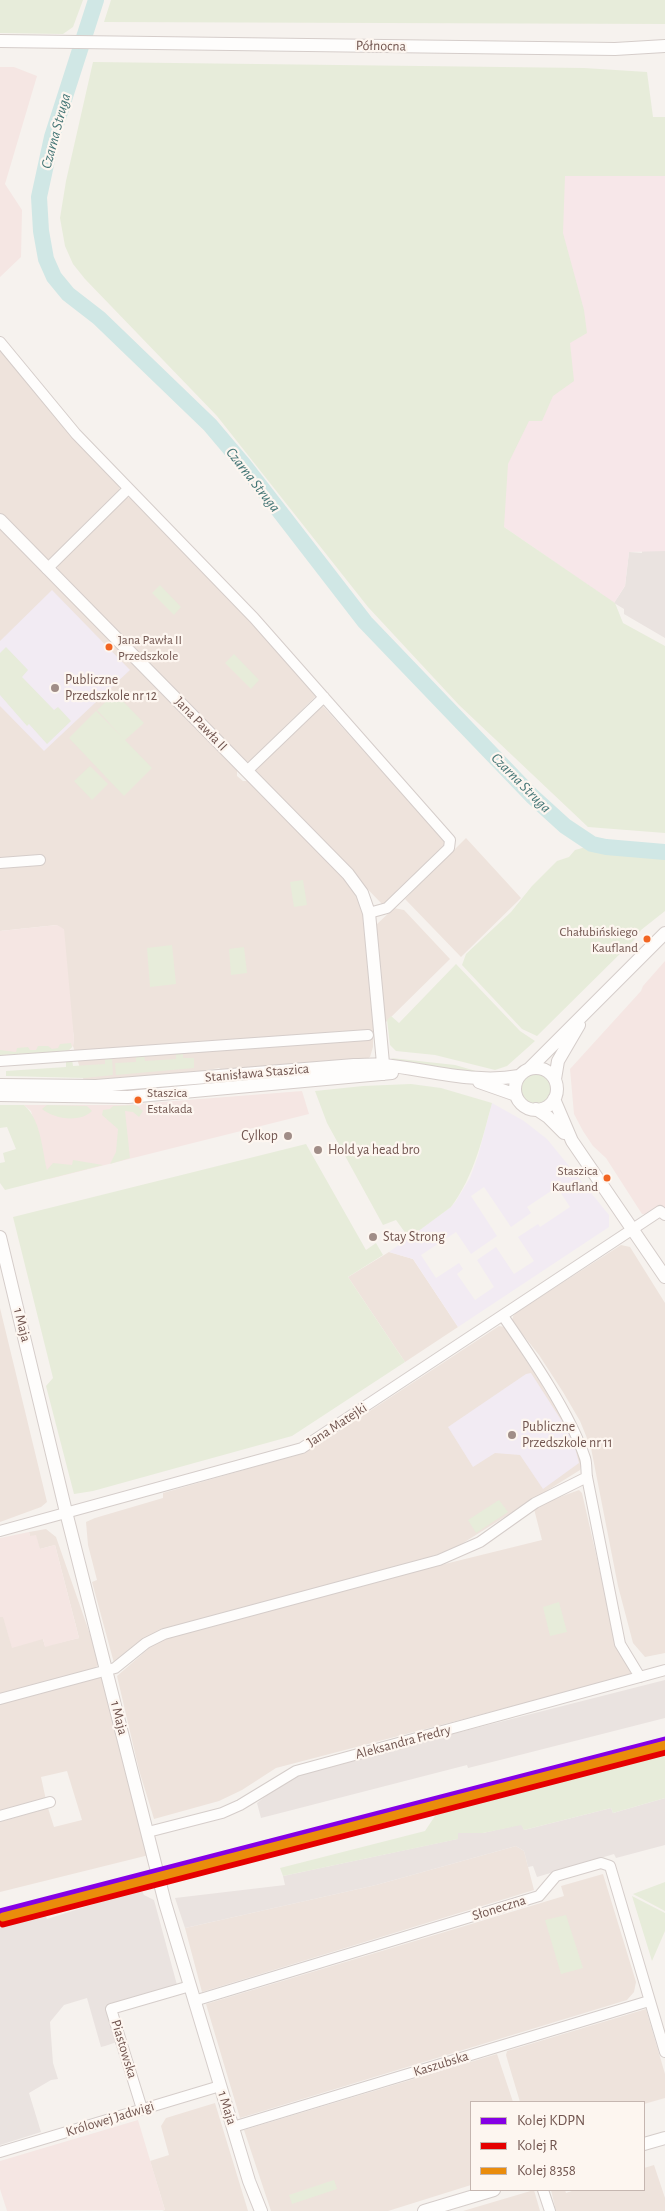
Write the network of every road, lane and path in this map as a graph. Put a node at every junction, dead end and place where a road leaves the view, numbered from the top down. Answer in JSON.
{"nodes":[{"id":1,"x":0,"y":41,"type":"edge"},
{"id":2,"x":665,"y":46,"type":"edge"},
{"id":3,"x":0,"y":342,"type":"edge"},
{"id":4,"x":128,"y":488,"type":"junction"},
{"id":5,"x":0,"y":520,"type":"edge"},
{"id":6,"x":47,"y":568,"type":"junction"},
{"id":7,"x":324,"y":697,"type":"junction"},
{"id":8,"x":247,"y":771,"type":"junction"},
{"id":9,"x":40,"y":860,"type":"dead end"},
{"id":10,"x":0,"y":864,"type":"edge"},
{"id":11,"x":369,"y":913,"type":"junction"},
{"id":12,"x":665,"y":933,"type":"edge"},
{"id":13,"x":586,"y":1013,"type":"junction"},
{"id":14,"x":368,"y":1035,"type":"dead end"},
{"id":15,"x":0,"y":1061,"type":"edge"},
{"id":16,"x":383,"y":1069,"type":"junction"},
{"id":17,"x":524,"y":1072,"type":"junction"},
{"id":18,"x":463,"y":1076,"type":"junction"},
{"id":19,"x":555,"y":1079,"type":"junction"},
{"id":20,"x":0,"y":1085,"type":"edge"},
{"id":21,"x":0,"y":1095,"type":"edge"},
{"id":22,"x":516,"y":1095,"type":"junction"},
{"id":23,"x":554,"y":1099,"type":"junction"},
{"id":24,"x":536,"y":1110,"type":"junction"},
{"id":25,"x":572,"y":1141,"type":"junction"},
{"id":26,"x":665,"y":1214,"type":"edge"},
{"id":27,"x":634,"y":1229,"type":"junction"},
{"id":28,"x":0,"y":1237,"type":"edge"},
{"id":29,"x":5,"y":1276,"type":"edge"},
{"id":30,"x":665,"y":1277,"type":"edge"},
{"id":31,"x":502,"y":1316,"type":"junction"},
{"id":32,"x":587,"y":1477,"type":"junction"},
{"id":33,"x":66,"y":1512,"type":"junction"},
{"id":34,"x":0,"y":1531,"type":"edge"},
{"id":35,"x":107,"y":1670,"type":"junction"},
{"id":36,"x":665,"y":1670,"type":"edge"},
{"id":37,"x":640,"y":1677,"type":"junction"},
{"id":38,"x":0,"y":1699,"type":"edge"},
{"id":39,"x":50,"y":1802,"type":"dead end"},
{"id":40,"x":0,"y":1816,"type":"edge"},
{"id":41,"x":148,"y":1832,"type":"junction"},
{"id":42,"x":190,"y":1986,"type":"junction"},
{"id":43,"x":649,"y":2001,"type":"junction"},
{"id":44,"x":194,"y":2002,"type":"junction"},
{"id":45,"x":665,"y":2052,"type":"edge"},
{"id":46,"x":220,"y":2086,"type":"junction"},
{"id":47,"x":142,"y":2109,"type":"junction"},
{"id":48,"x":233,"y":2127,"type":"junction"},
{"id":49,"x":665,"y":2138,"type":"edge"},
{"id":50,"x":645,"y":2144,"type":"edge"},
{"id":51,"x":0,"y":2152,"type":"edge"},
{"id":52,"x":491,"y":2191,"type":"edge"},
{"id":53,"x":543,"y":2191,"type":"edge"},
{"id":54,"x":253,"y":2195,"type":"junction"},
{"id":55,"x":255,"y":2211,"type":"edge"},
{"id":56,"x":261,"y":2211,"type":"edge"},
{"id":57,"x":424,"y":2211,"type":"edge"},
{"id":58,"x":550,"y":2211,"type":"edge"}],
"edges":[{"from":1,"to":2,"type":"street","name":"Północna"},
{"from":3,"to":4,"type":"street"},
{"from":4,"to":6,"type":"street"},
{"from":4,"to":7,"type":"street"},
{"from":5,"to":6,"type":"street","name":"Jana Pawła II"},
{"from":6,"to":8,"type":"street","name":"Jana Pawła II"},
{"from":7,"to":8,"type":"street"},
{"from":7,"to":11,"type":"street"},
{"from":8,"to":11,"type":"street","name":"Jana Pawła II"},
{"from":9,"to":10,"type":"street"},
{"from":11,"to":16,"type":"street","name":"Jana Pawła II"},
{"from":12,"to":13,"type":"street"},
{"from":13,"to":17,"type":"street"},
{"from":13,"to":19,"type":"street"},
{"from":14,"to":15,"type":"street"},
{"from":16,"to":18,"type":"street","name":"Stanisława Staszica"},
{"from":16,"to":20,"type":"street","name":"Stanisława Staszica"},
{"from":16,"to":21,"type":"street","name":"Stanisława Staszica"},
{"from":17,"to":18,"type":"street","name":"Stanisława Staszica"},
{"from":17,"to":19,"type":"street"},
{"from":17,"to":22,"type":"street"},
{"from":18,"to":22,"type":"street","name":"Stanisława Staszica"},
{"from":19,"to":23,"type":"street"},
{"from":22,"to":24,"type":"street"},
{"from":23,"to":24,"type":"street"},
{"from":23,"to":25,"type":"street"},
{"from":24,"to":25,"type":"street"},
{"from":25,"to":27,"type":"street"},
{"from":26,"to":27,"type":"street"},
{"from":27,"to":30,"type":"street"},
{"from":27,"to":31,"type":"street","name":"Jana Matejki"},
{"from":28,"to":29,"type":"street","name":"1 Maja"},
{"from":29,"to":33,"type":"street","name":"1 Maja"},
{"from":31,"to":32,"type":"street"},
{"from":31,"to":33,"type":"street","name":"Jana Matejki"},
{"from":32,"to":35,"type":"street"},
{"from":32,"to":37,"type":"street"},
{"from":33,"to":34,"type":"street","name":"Jana Matejki"},
{"from":33,"to":35,"type":"street","name":"1 Maja"},
{"from":35,"to":38,"type":"street"},
{"from":35,"to":41,"type":"street","name":"1 Maja"},
{"from":36,"to":37,"type":"street","name":"Aleksandra Fredry"},
{"from":37,"to":41,"type":"street","name":"Aleksandra Fredry"},
{"from":39,"to":40,"type":"street"},
{"from":41,"to":42,"type":"street","name":"1 Maja"},
{"from":42,"to":44,"type":"street","name":"1 Maja"},
{"from":42,"to":47,"type":"street","name":"Piastowska"},
{"from":43,"to":44,"type":"street","name":"Słoneczna"},
{"from":43,"to":45,"type":"street","name":"Słoneczna"},
{"from":43,"to":48,"type":"street","name":"Kaszubska"},
{"from":44,"to":46,"type":"street","name":"1 Maja"},
{"from":46,"to":47,"type":"street","name":"Królowej Jadwigi"},
{"from":46,"to":48,"type":"street","name":"1 Maja"},
{"from":47,"to":51,"type":"street","name":"Królowej Jadwigi"},
{"from":48,"to":54,"type":"street","name":"1 Maja"},
{"from":49,"to":50,"type":"street"},
{"from":52,"to":57,"type":"street"},
{"from":53,"to":58,"type":"street"},
{"from":54,"to":55,"type":"street","name":"1 Maja"},
{"from":54,"to":56,"type":"street","name":"1 Maja"}]}
